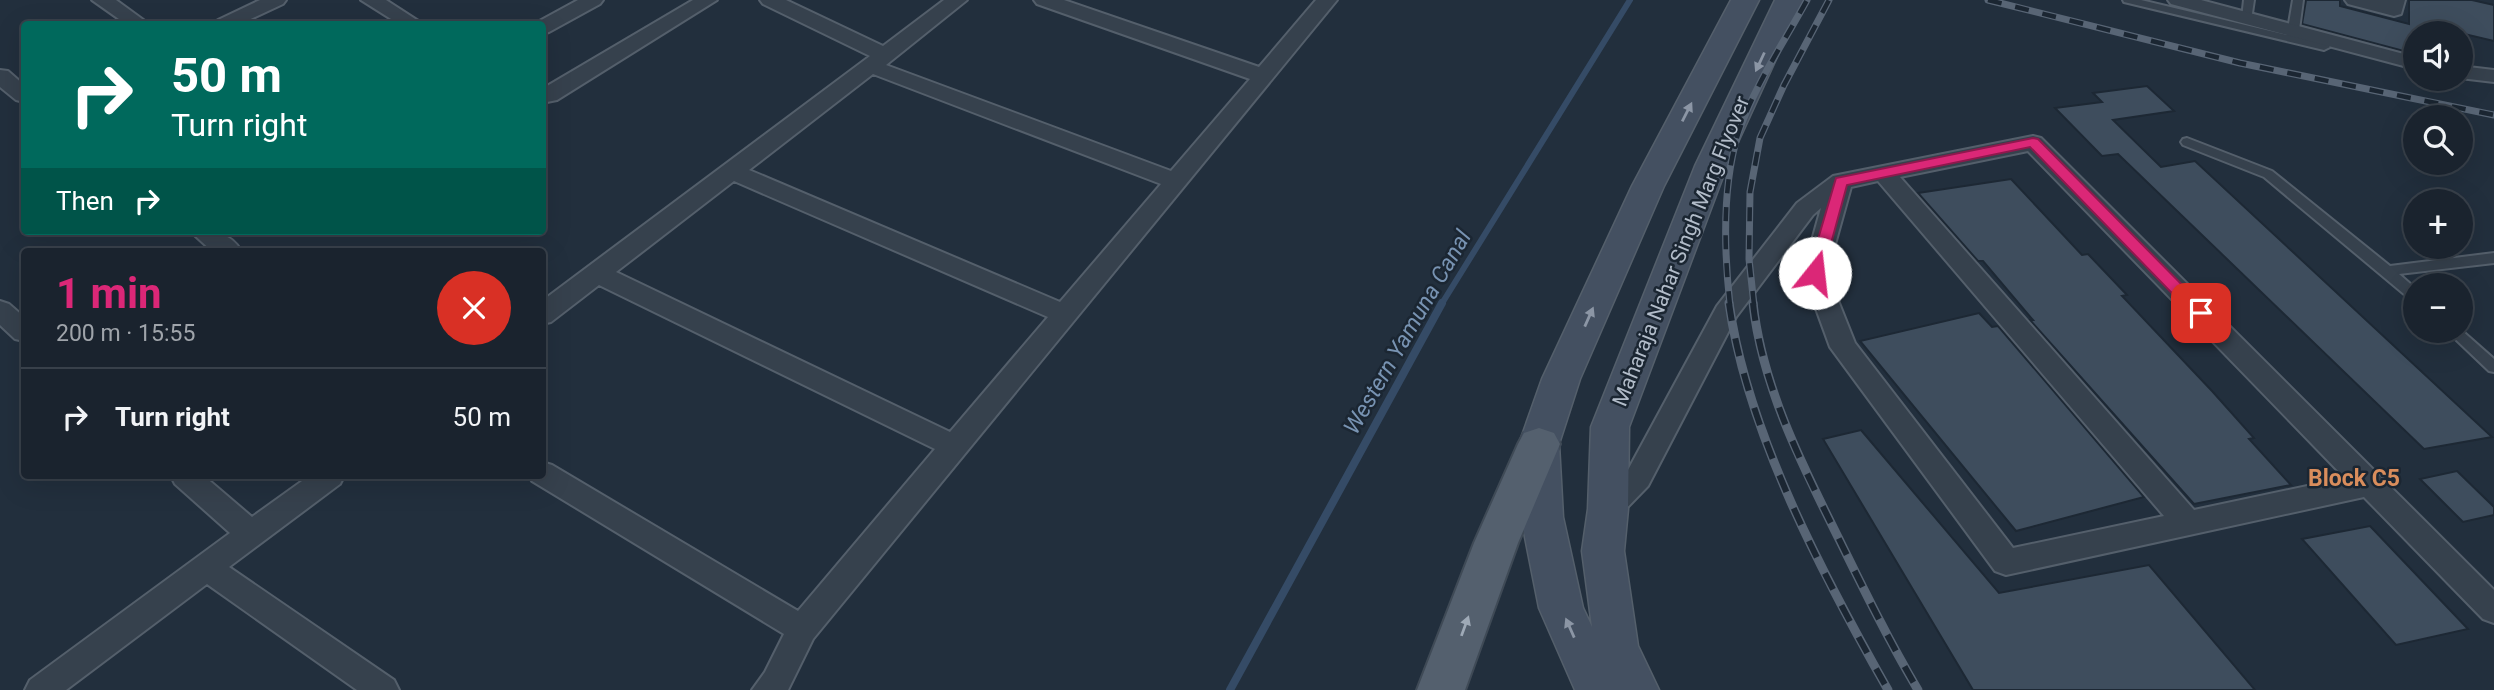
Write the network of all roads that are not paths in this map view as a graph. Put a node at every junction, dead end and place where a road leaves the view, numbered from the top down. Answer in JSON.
{"nodes":[{"id":1,"x":102,"y":0,"type":"edge"},
{"id":2,"x":276,"y":0,"type":"edge"},
{"id":3,"x":593,"y":0,"type":"edge"},
{"id":4,"x":707,"y":0,"type":"edge"},
{"id":5,"x":770,"y":0,"type":"edge"},
{"id":6,"x":957,"y":0,"type":"edge"},
{"id":7,"x":1044,"y":0,"type":"edge"},
{"id":8,"x":1327,"y":0,"type":"edge"},
{"id":9,"x":1745,"y":0,"type":"edge"},
{"id":10,"x":1789,"y":0,"type":"edge"},
{"id":11,"x":2128,"y":0,"type":"edge"},
{"id":12,"x":2178,"y":0,"type":"edge"},
{"id":13,"x":2298,"y":0,"type":"edge"},
{"id":14,"x":2355,"y":0,"type":"edge"},
{"id":15,"x":2395,"y":0,"type":"edge"},
{"id":16,"x":375,"y":1,"type":"edge"},
{"id":17,"x":2248,"y":9,"type":"edge"},
{"id":18,"x":134,"y":21,"type":"edge"},
{"id":19,"x":231,"y":21,"type":"edge"},
{"id":20,"x":408,"y":21,"type":"edge"},
{"id":21,"x":546,"y":25,"type":"edge"},
{"id":22,"x":2292,"y":35,"type":"junction"},
{"id":23,"x":2324,"y":47,"type":"dead end"},
{"id":24,"x":877,"y":60,"type":"junction"},
{"id":25,"x":2403,"y":60,"type":"edge"},
{"id":26,"x":2473,"y":74,"type":"edge"},
{"id":27,"x":0,"y":76,"type":"edge"},
{"id":28,"x":1263,"y":76,"type":"junction"},
{"id":29,"x":2494,"y":76,"type":"edge"},
{"id":30,"x":21,"y":93,"type":"edge"},
{"id":31,"x":546,"y":95,"type":"edge"},
{"id":32,"x":2187,"y":142,"type":"dead end"},
{"id":33,"x":732,"y":171,"type":"junction"},
{"id":34,"x":1884,"y":173,"type":"junction"},
{"id":35,"x":1176,"y":181,"type":"junction"},
{"id":36,"x":1841,"y":181,"type":"junction"},
{"id":37,"x":207,"y":235,"type":"edge"},
{"id":38,"x":225,"y":248,"type":"edge"},
{"id":39,"x":2494,"y":258,"type":"edge"},
{"id":40,"x":2387,"y":271,"type":"junction"},
{"id":41,"x":597,"y":273,"type":"junction"},
{"id":42,"x":2403,"y":285,"type":"edge"},
{"id":43,"x":0,"y":310,"type":"edge"},
{"id":44,"x":546,"y":311,"type":"edge"},
{"id":45,"x":1065,"y":314,"type":"junction"},
{"id":46,"x":21,"y":329,"type":"edge"},
{"id":47,"x":2467,"y":343,"type":"edge"},
{"id":48,"x":2494,"y":367,"type":"edge"},
{"id":49,"x":1539,"y":444,"type":"junction"},
{"id":50,"x":954,"y":446,"type":"junction"},
{"id":51,"x":546,"y":475,"type":"edge"},
{"id":52,"x":188,"y":479,"type":"edge"},
{"id":53,"x":326,"y":479,"type":"edge"},
{"id":54,"x":2369,"y":485,"type":"junction"},
{"id":55,"x":1608,"y":509,"type":"junction"},
{"id":56,"x":2188,"y":523,"type":"junction"},
{"id":57,"x":252,"y":535,"type":"junction"},
{"id":58,"x":208,"y":569,"type":"junction"},
{"id":59,"x":2494,"y":610,"type":"edge"},
{"id":60,"x":802,"y":629,"type":"junction"},
{"id":61,"x":41,"y":690,"type":"edge"},
{"id":62,"x":383,"y":690,"type":"edge"},
{"id":63,"x":768,"y":690,"type":"edge"},
{"id":64,"x":1441,"y":690,"type":"edge"},
{"id":65,"x":1598,"y":690,"type":"edge"},
{"id":66,"x":1636,"y":690,"type":"edge"}],
"edges":[{"from":1,"to":18,"type":"street"},
{"from":2,"to":19,"type":"street"},
{"from":3,"to":21,"type":"street"},
{"from":4,"to":31,"type":"street"},
{"from":5,"to":24,"type":"street"},
{"from":6,"to":24,"type":"street"},
{"from":7,"to":28,"type":"street"},
{"from":8,"to":28,"type":"street"},
{"from":49,"to":9,"type":"main road","name":"Maharaja Nahar Singh Marg Flyover","one_way":true},
{"from":10,"to":55,"type":"main road","name":"Maharaja Nahar Singh Marg Flyover","one_way":true},
{"from":11,"to":22,"type":"lane"},
{"from":12,"to":17,"type":"street"},
{"from":13,"to":22,"type":"lane"},
{"from":14,"to":15,"type":"street"},
{"from":16,"to":20,"type":"street"},
{"from":17,"to":22,"type":"street"},
{"from":22,"to":23,"type":"lane"},
{"from":22,"to":25,"type":"street"},
{"from":24,"to":33,"type":"street"},
{"from":24,"to":35,"type":"street"},
{"from":26,"to":29,"type":"street"},
{"from":27,"to":30,"type":"street"},
{"from":28,"to":35,"type":"street"},
{"from":32,"to":40,"type":"lane"},
{"from":33,"to":41,"type":"street"},
{"from":33,"to":45,"type":"street"},
{"from":34,"to":36,"type":"street"},
{"from":34,"to":54,"type":"street"},
{"from":34,"to":56,"type":"street"},
{"from":35,"to":45,"type":"street"},
{"from":36,"to":55,"type":"street"},
{"from":36,"to":56,"type":"street"},
{"from":37,"to":38,"type":"street"},
{"from":39,"to":40,"type":"lane"},
{"from":40,"to":42,"type":"lane"},
{"from":41,"to":44,"type":"street"},
{"from":41,"to":50,"type":"street"},
{"from":43,"to":46,"type":"street"},
{"from":45,"to":50,"type":"street"},
{"from":47,"to":48,"type":"lane"},
{"from":64,"to":49,"type":"main road","one_way":true},
{"from":65,"to":49,"type":"main road","one_way":true},
{"from":50,"to":60,"type":"street"},
{"from":51,"to":60,"type":"street"},
{"from":52,"to":57,"type":"street"},
{"from":53,"to":57,"type":"street"},
{"from":54,"to":56,"type":"street"},
{"from":54,"to":59,"type":"street"},
{"from":55,"to":66,"type":"main road","name":"Maharaja Nahar Singh Marg Flyover"},
{"from":57,"to":58,"type":"street"},
{"from":58,"to":61,"type":"street"},
{"from":58,"to":62,"type":"street"},
{"from":60,"to":63,"type":"street"}]}
